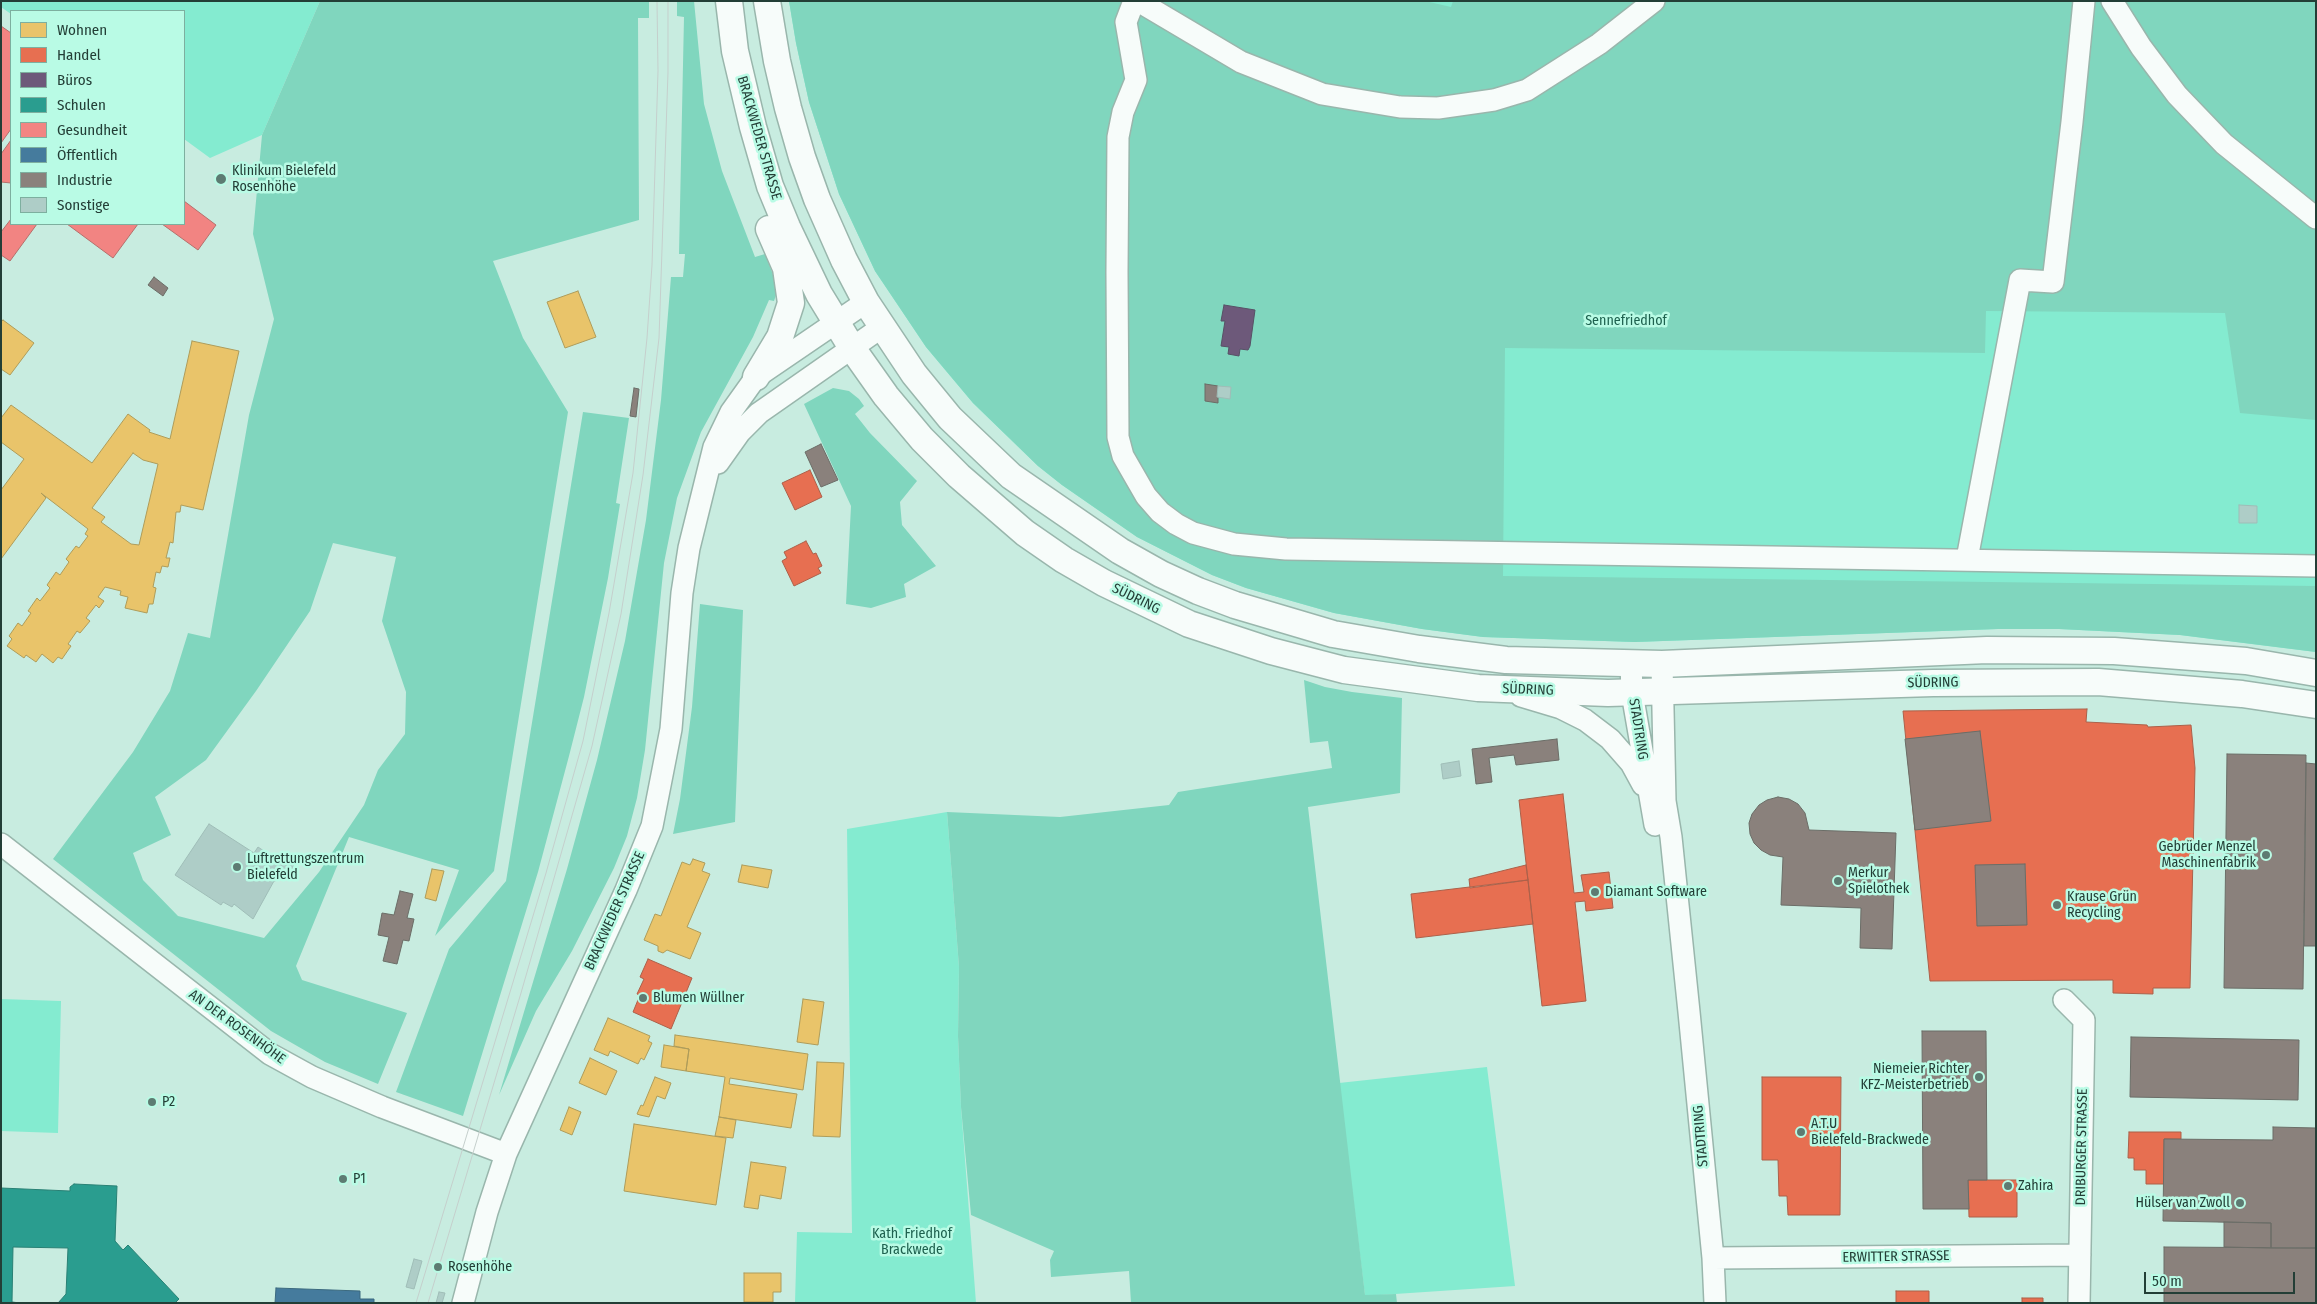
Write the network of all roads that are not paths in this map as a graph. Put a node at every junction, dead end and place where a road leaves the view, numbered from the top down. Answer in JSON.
{"nodes":[{"id":1,"x":729,"y":1,"type":"edge"},
{"id":2,"x":767,"y":1,"type":"edge"},
{"id":3,"x":1134,"y":1,"type":"edge"},
{"id":4,"x":1138,"y":1,"type":"edge"},
{"id":5,"x":1654,"y":1,"type":"edge"},
{"id":6,"x":2084,"y":1,"type":"edge"},
{"id":7,"x":2112,"y":1,"type":"edge"},
{"id":8,"x":735,"y":51,"type":"junction"},
{"id":9,"x":2316,"y":218,"type":"edge"},
{"id":10,"x":866,"y":302,"type":"junction"},
{"id":11,"x":835,"y":323,"type":"junction"},
{"id":12,"x":882,"y":327,"type":"junction"},
{"id":13,"x":852,"y":348,"type":"junction"},
{"id":14,"x":756,"y":377,"type":"junction"},
{"id":15,"x":699,"y":500,"type":"junction"},
{"id":16,"x":1967,"y":559,"type":"junction"},
{"id":17,"x":2316,"y":566,"type":"edge"},
{"id":18,"x":1631,"y":663,"type":"junction"},
{"id":19,"x":1662,"y":664,"type":"junction"},
{"id":20,"x":2316,"y":672,"type":"edge"},
{"id":21,"x":1478,"y":688,"type":"junction"},
{"id":22,"x":1663,"y":692,"type":"junction"},
{"id":23,"x":1632,"y":693,"type":"junction"},
{"id":24,"x":2316,"y":705,"type":"edge"},
{"id":25,"x":1651,"y":806,"type":"junction"},
{"id":26,"x":1,"y":844,"type":"edge"},
{"id":27,"x":1684,"y":970,"type":"junction"},
{"id":28,"x":2064,"y":1000,"type":"dead end"},
{"id":29,"x":506,"y":1154,"type":"junction"},
{"id":30,"x":2080,"y":1255,"type":"junction"},
{"id":31,"x":1713,"y":1258,"type":"junction"},
{"id":32,"x":463,"y":1303,"type":"edge"},
{"id":33,"x":1715,"y":1303,"type":"edge"},
{"id":34,"x":2079,"y":1303,"type":"edge"}],
"edges":[{"from":1,"to":8,"type":"main road","name":"BRACKWEDER STRASSE"},
{"from":2,"to":10,"type":"main road"},
{"from":3,"to":16,"type":"street"},
{"from":4,"to":5,"type":"street"},
{"from":6,"to":16,"type":"street"},
{"from":7,"to":9,"type":"street"},
{"from":8,"to":11,"type":"main road","name":"BRACKWEDER STRASSE"},
{"from":8,"to":14,"type":"main road"},
{"from":10,"to":11,"type":"street","name":"BRACKWEDER STRASSE"},
{"from":10,"to":12,"type":"main road"},
{"from":11,"to":13,"type":"main road","name":"BRACKWEDER STRASSE"},
{"from":11,"to":14,"type":"street","name":"BRACKWEDER STRASSE"},
{"from":12,"to":13,"type":"street","name":"BRACKWEDER STRASSE"},
{"from":12,"to":18,"type":"main road"},
{"from":13,"to":15,"type":"street","name":"BRACKWEDER STRASSE"},
{"from":13,"to":21,"type":"main road","name":"SÜDRING"},
{"from":14,"to":15,"type":"street","name":"BRACKWEDER STRASSE"},
{"from":15,"to":29,"type":"street","name":"BRACKWEDER STRASSE"},
{"from":16,"to":17,"type":"street"},
{"from":18,"to":19,"type":"main road"},
{"from":18,"to":23,"type":"street","name":"STADTRING"},
{"from":19,"to":20,"type":"main road"},
{"from":19,"to":22,"type":"street","name":"STADTRING"},
{"from":21,"to":23,"type":"main road","name":"SÜDRING"},
{"from":21,"to":25,"type":"street"},
{"from":22,"to":23,"type":"main road","name":"SÜDRING"},
{"from":22,"to":24,"type":"main road","name":"SÜDRING"},
{"from":22,"to":27,"type":"street","name":"STADTRING"},
{"from":23,"to":25,"type":"street","name":"STADTRING"},
{"from":25,"to":27,"type":"street","name":"STADTRING"},
{"from":26,"to":29,"type":"street","name":"AN DER ROSENHÖHE"},
{"from":27,"to":31,"type":"street","name":"STADTRING"},
{"from":28,"to":30,"type":"street","name":"DRIBURGER STRASSE"},
{"from":29,"to":32,"type":"street","name":"BRACKWEDER STRASSE"},
{"from":30,"to":31,"type":"street","name":"ERWITTER STRASSE"},
{"from":30,"to":34,"type":"street","name":"DRIBURGER STRASSE"},
{"from":31,"to":33,"type":"street","name":"STADTRING"}]}
